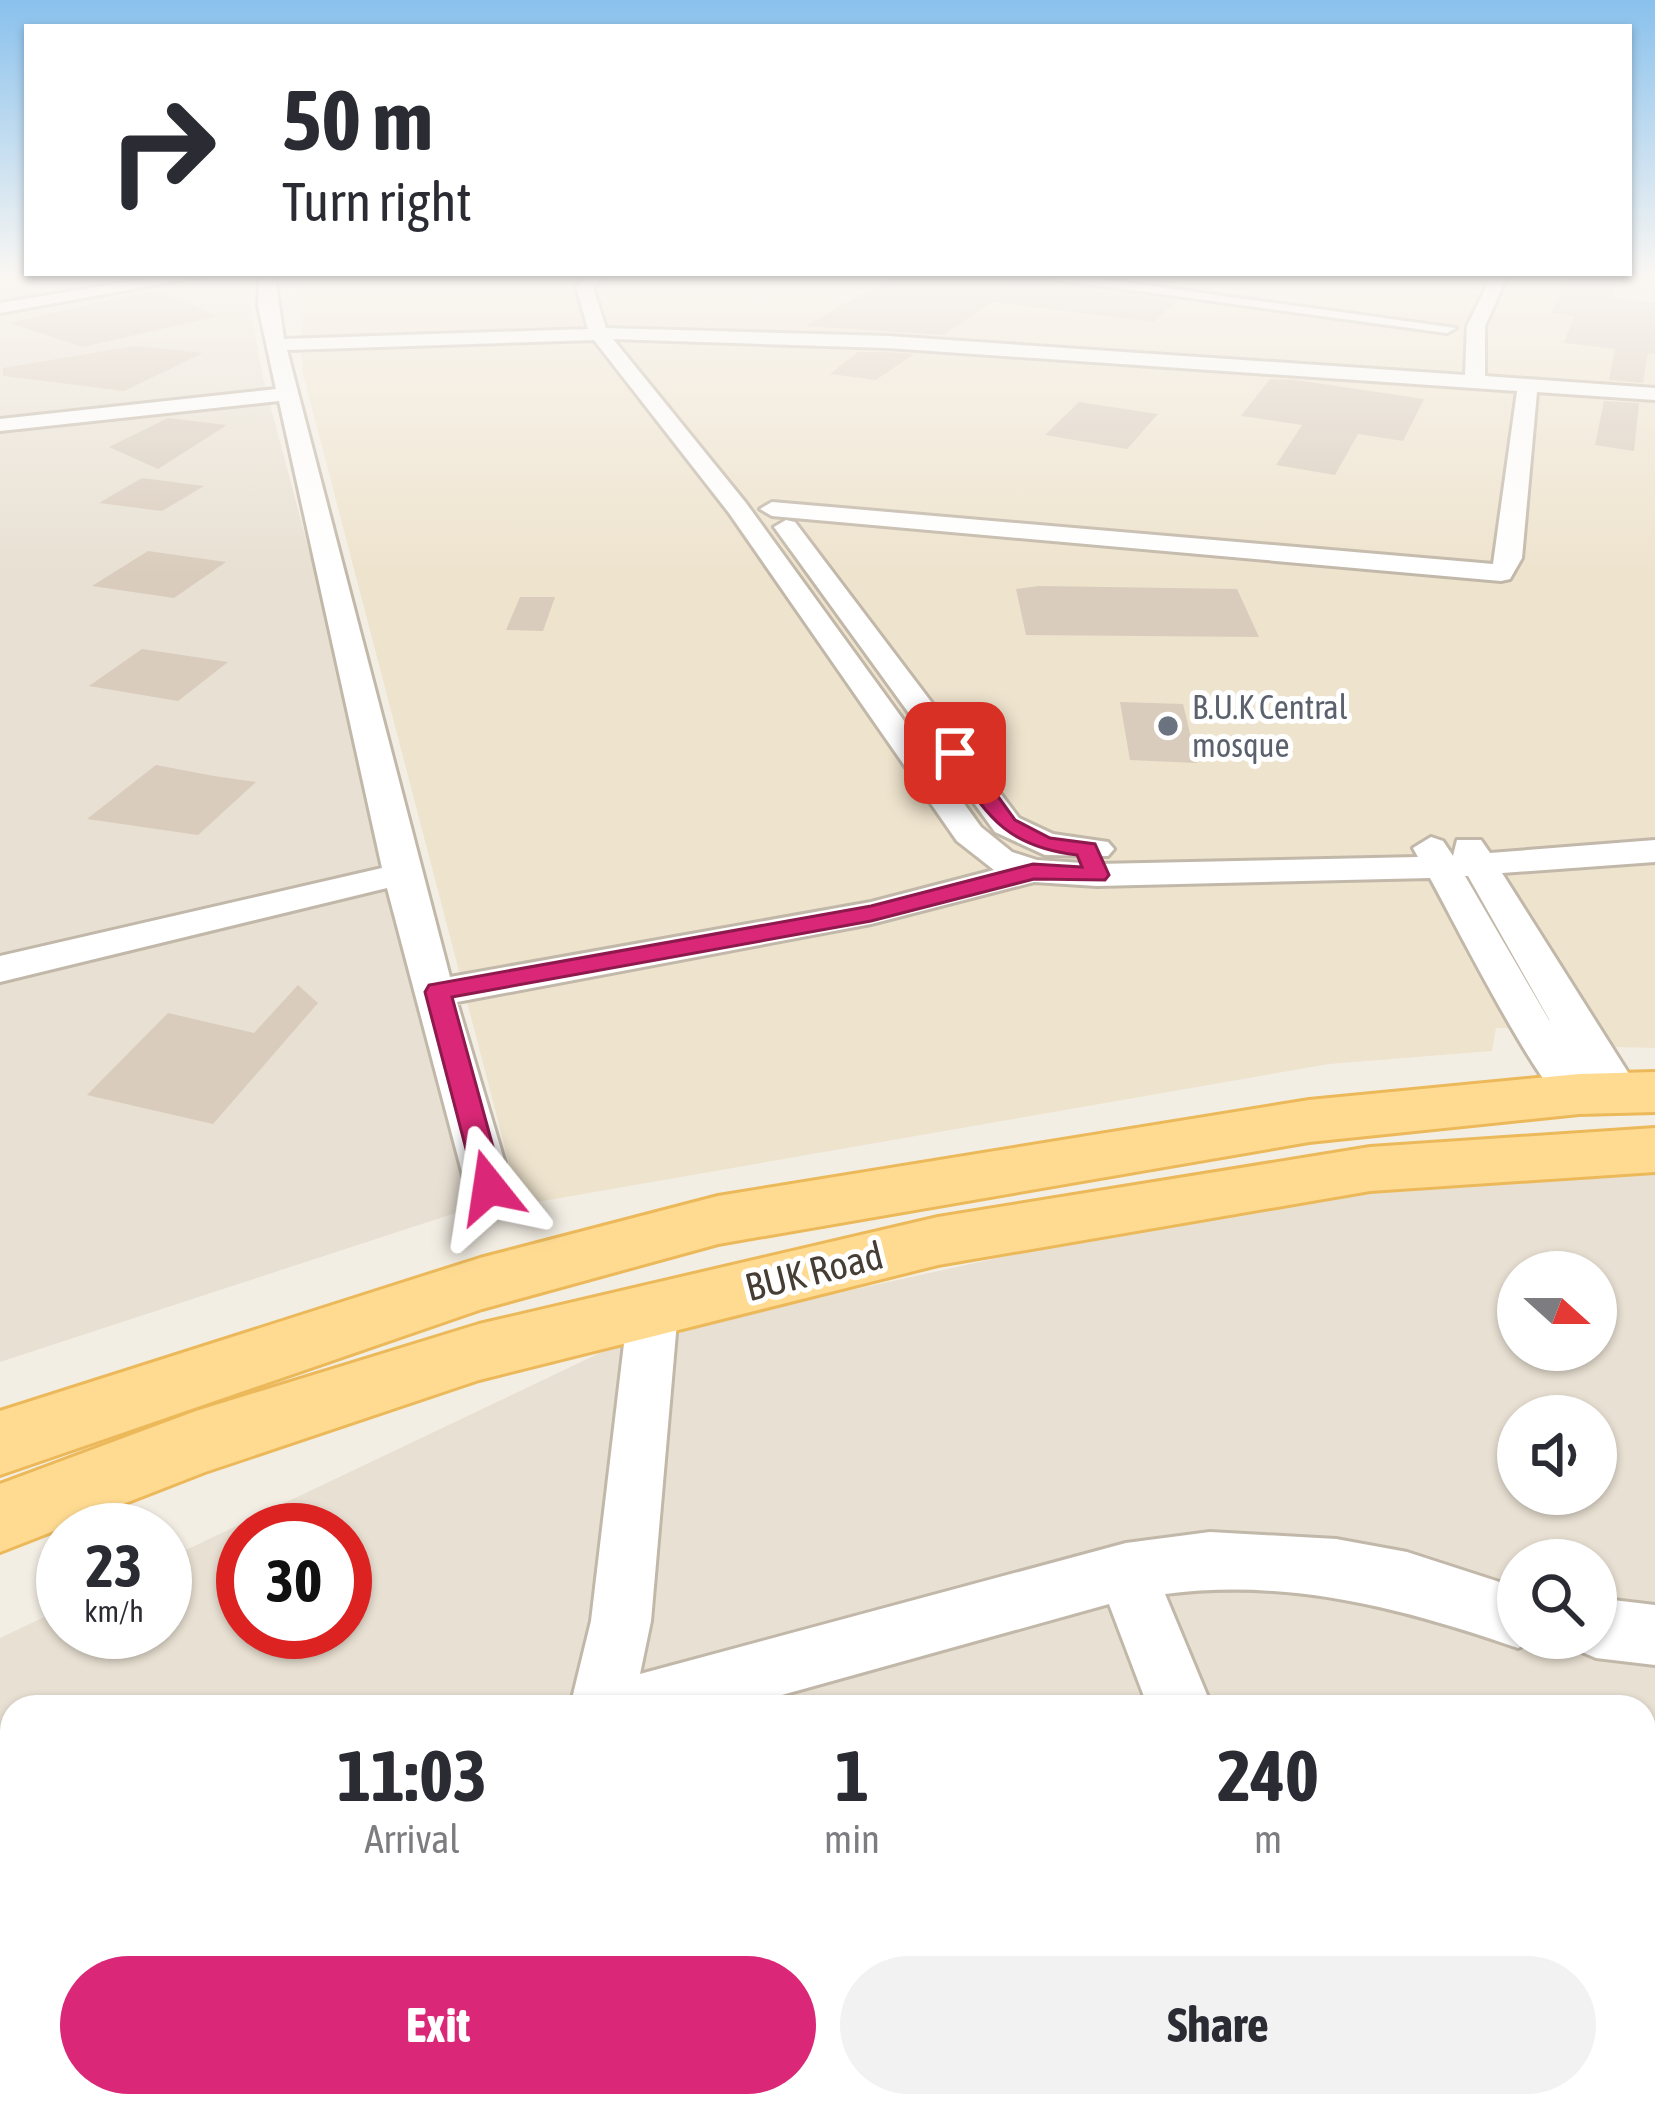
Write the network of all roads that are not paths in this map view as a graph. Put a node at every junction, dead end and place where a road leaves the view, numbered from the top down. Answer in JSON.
{"nodes":[{"id":1,"x":284,"y":376,"type":"edge"},
{"id":2,"x":646,"y":376,"type":"edge"},
{"id":3,"x":653,"y":376,"type":"edge"},
{"id":4,"x":1414,"y":376,"type":"edge"},
{"id":5,"x":1474,"y":376,"type":"edge"},
{"id":6,"x":1448,"y":378,"type":"joint"},
{"id":7,"x":1474,"y":380,"type":"junction"},
{"id":8,"x":1528,"y":384,"type":"junction"},
{"id":9,"x":289,"y":394,"type":"junction"},
{"id":10,"x":1655,"y":394,"type":"edge"},
{"id":11,"x":0,"y":425,"type":"edge"},
{"id":12,"x":772,"y":509,"type":"junction"},
{"id":13,"x":814,"y":564,"type":"junction"},
{"id":14,"x":782,"y":568,"type":"junction"},
{"id":15,"x":929,"y":717,"type":"junction"},
{"id":16,"x":889,"y":726,"type":"junction"},
{"id":17,"x":1655,"y":831,"type":"edge"},
{"id":18,"x":1655,"y":851,"type":"edge"},
{"id":19,"x":1455,"y":854,"type":"junction"},
{"id":20,"x":1092,"y":862,"type":"junction"},
{"id":21,"x":1033,"y":872,"type":"junction"},
{"id":22,"x":401,"y":874,"type":"junction"},
{"id":23,"x":0,"y":969,"type":"edge"},
{"id":24,"x":438,"y":992,"type":"junction"},
{"id":25,"x":1618,"y":1093,"type":"edge"},
{"id":26,"x":1655,"y":1150,"type":"edge"},
{"id":27,"x":489,"y":1187,"type":"dead end"},
{"id":28,"x":653,"y":1310,"type":"junction"},
{"id":29,"x":0,"y":1443,"type":"edge"},
{"id":30,"x":0,"y":1518,"type":"edge"},
{"id":31,"x":1126,"y":1571,"type":"junction"},
{"id":32,"x":1497,"y":1611,"type":"edge"},
{"id":33,"x":1617,"y":1630,"type":"edge"},
{"id":34,"x":1655,"y":1635,"type":"edge"},
{"id":35,"x":639,"y":1695,"type":"edge"},
{"id":36,"x":674,"y":1695,"type":"edge"},
{"id":37,"x":1175,"y":1695,"type":"edge"}],
"edges":[{"from":1,"to":9,"type":"street"},
{"from":2,"to":14,"type":"street"},
{"from":3,"to":12,"type":"street"},
{"from":4,"to":6,"type":"street"},
{"from":5,"to":7,"type":"street"},
{"from":6,"to":7,"type":"street"},
{"from":7,"to":8,"type":"street"},
{"from":8,"to":10,"type":"street"},
{"from":8,"to":12,"type":"street"},
{"from":9,"to":11,"type":"street"},
{"from":9,"to":22,"type":"street"},
{"from":12,"to":13,"type":"street"},
{"from":13,"to":14,"type":"street"},
{"from":13,"to":15,"type":"street"},
{"from":14,"to":16,"type":"street"},
{"from":15,"to":16,"type":"street"},
{"from":15,"to":20,"type":"street"},
{"from":16,"to":21,"type":"street"},
{"from":17,"to":19,"type":"street"},
{"from":18,"to":19,"type":"street"},
{"from":19,"to":20,"type":"street"},
{"from":19,"to":25,"type":"street"},
{"from":20,"to":21,"type":"street"},
{"from":21,"to":24,"type":"street"},
{"from":22,"to":23,"type":"street"},
{"from":22,"to":24,"type":"street"},
{"from":24,"to":27,"type":"street"},
{"from":25,"to":29,"type":"main road","name":"BUK Road"},
{"from":26,"to":28,"type":"main road","name":"BUK Road"},
{"from":28,"to":30,"type":"main road","name":"BUK Road"},
{"from":28,"to":35,"type":"street"},
{"from":31,"to":32,"type":"street"},
{"from":31,"to":36,"type":"street"},
{"from":31,"to":37,"type":"street"},
{"from":33,"to":34,"type":"street"}]}
